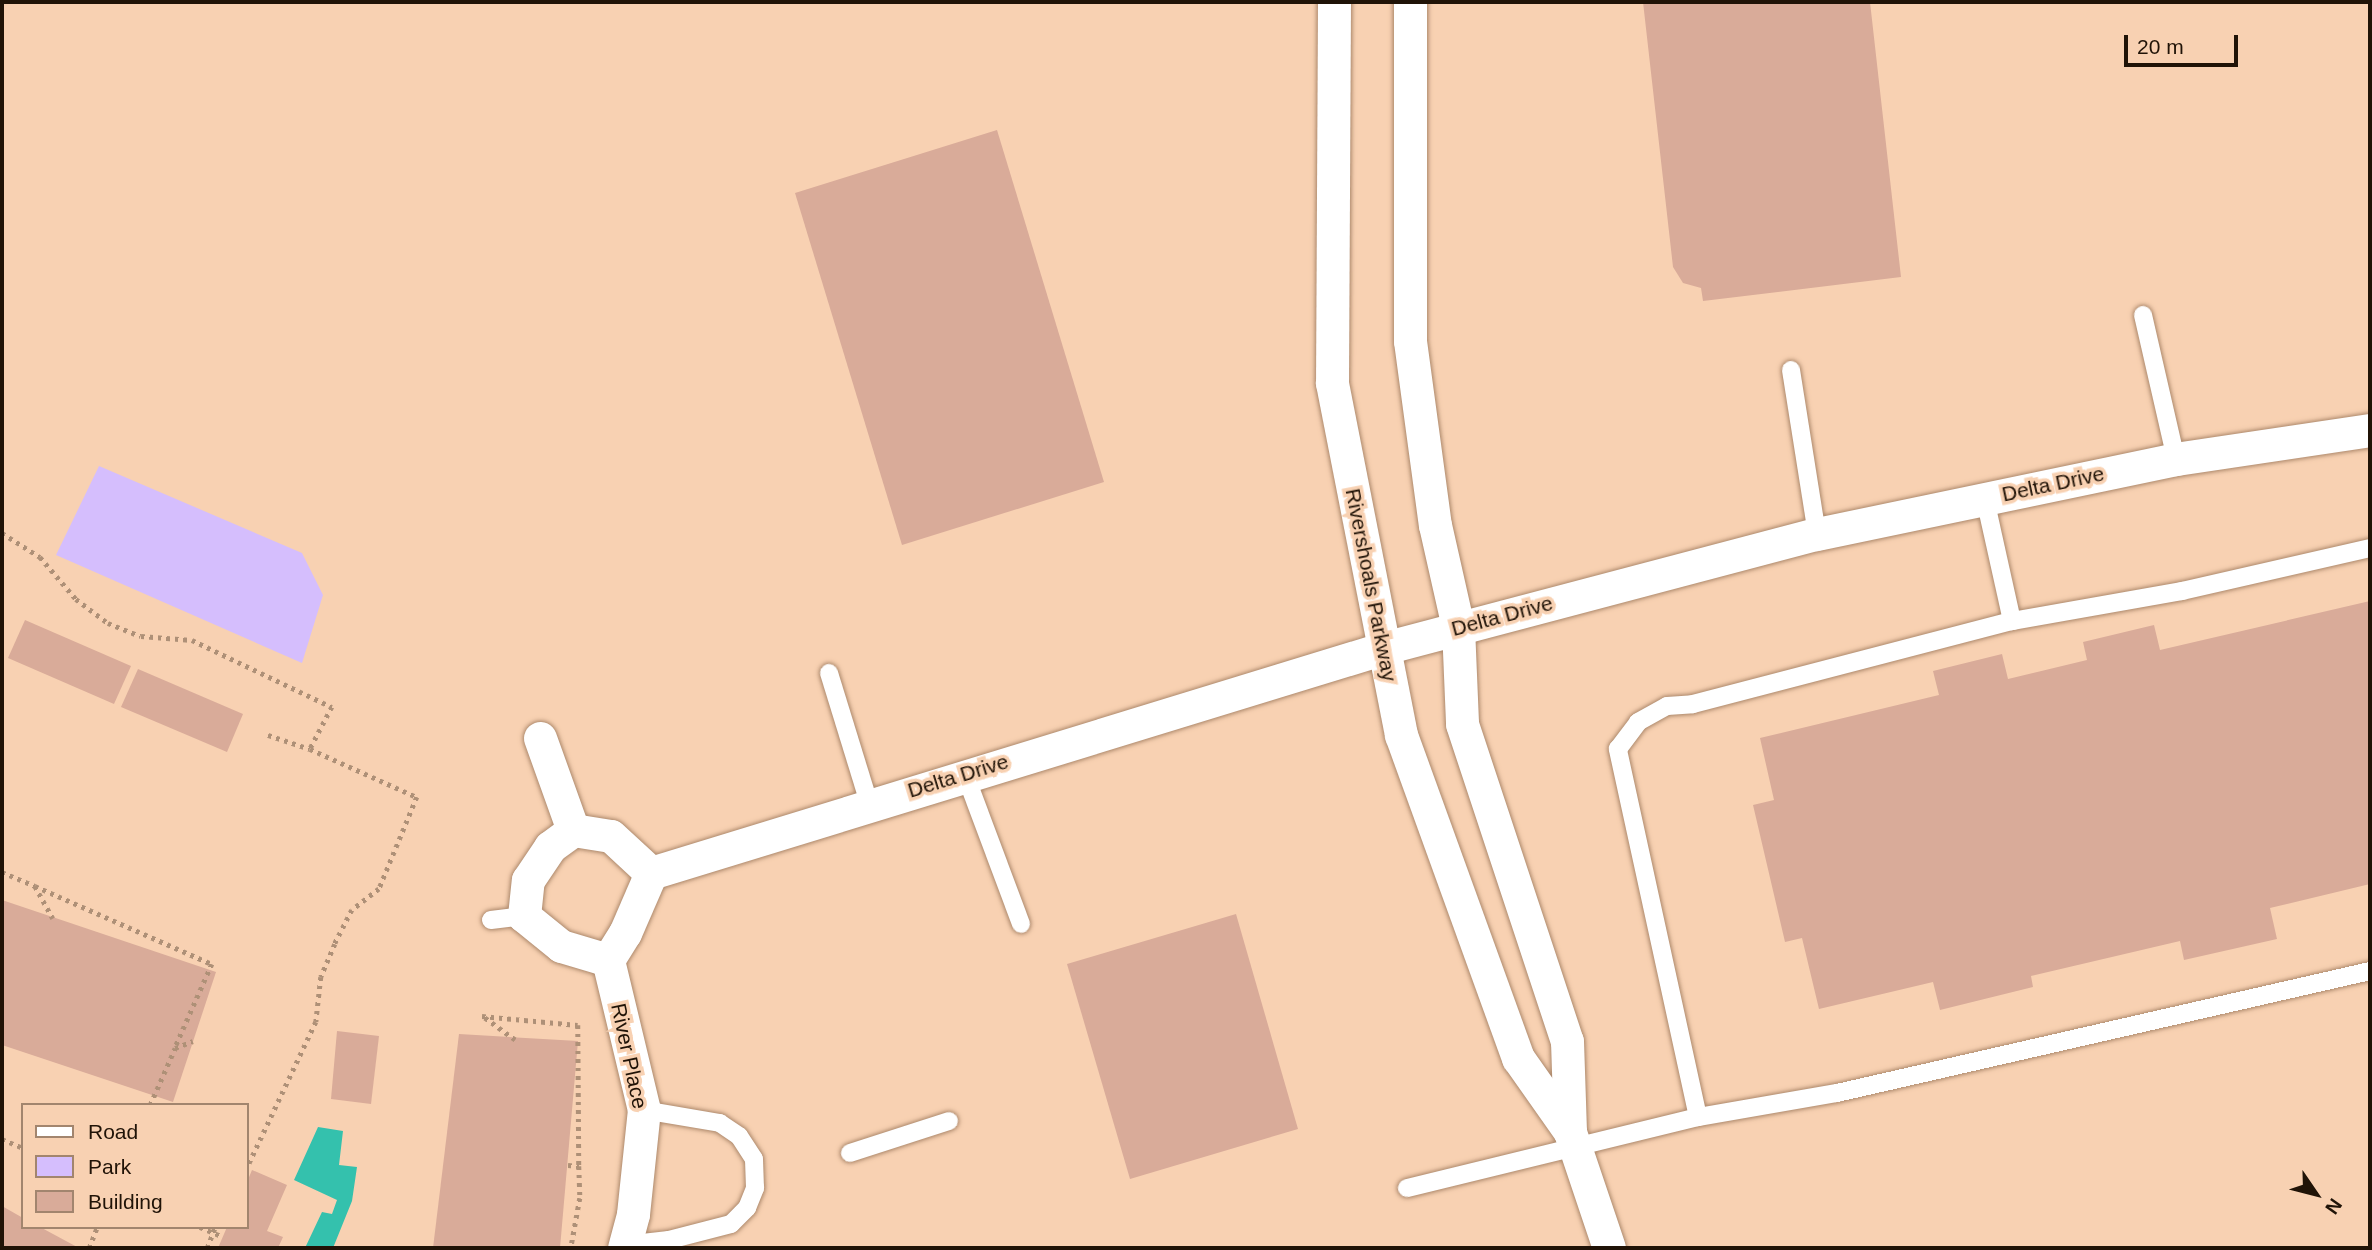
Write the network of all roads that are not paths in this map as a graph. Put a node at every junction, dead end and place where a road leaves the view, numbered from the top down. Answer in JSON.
{"nodes":[{"id":1,"x":1334,"y":2,"type":"edge"},
{"id":2,"x":1410,"y":2,"type":"edge"},
{"id":3,"x":2143,"y":315,"type":"dead end"},
{"id":4,"x":1791,"y":370,"type":"dead end"},
{"id":5,"x":2370,"y":430,"type":"edge"},
{"id":6,"x":2176,"y":459,"type":"junction"},
{"id":7,"x":1985,"y":499,"type":"junction"},
{"id":8,"x":1816,"y":534,"type":"junction"},
{"id":9,"x":2370,"y":548,"type":"edge"},
{"id":10,"x":2012,"y":621,"type":"junction"},
{"id":11,"x":1458,"y":627,"type":"junction"},
{"id":12,"x":1384,"y":648,"type":"junction"},
{"id":13,"x":829,"y":673,"type":"dead end"},
{"id":14,"x":540,"y":738,"type":"dead end"},
{"id":15,"x":965,"y":774,"type":"junction"},
{"id":16,"x":869,"y":803,"type":"junction"},
{"id":17,"x":573,"y":830,"type":"junction"},
{"id":18,"x":651,"y":873,"type":"junction"},
{"id":19,"x":524,"y":916,"type":"junction"},
{"id":20,"x":491,"y":920,"type":"dead end"},
{"id":21,"x":1021,"y":924,"type":"dead end"},
{"id":22,"x":608,"y":960,"type":"junction"},
{"id":23,"x":2370,"y":971,"type":"edge"},
{"id":24,"x":644,"y":1110,"type":"junction"},
{"id":25,"x":1698,"y":1117,"type":"junction"},
{"id":26,"x":949,"y":1121,"type":"dead end"},
{"id":27,"x":1573,"y":1140,"type":"junction"},
{"id":28,"x":850,"y":1153,"type":"dead end"},
{"id":29,"x":1407,"y":1188,"type":"dead end"},
{"id":30,"x":625,"y":1247,"type":"edge"},
{"id":31,"x":1609,"y":1248,"type":"edge"}],
"edges":[{"from":1,"to":12,"type":"street","name":"Rivershoals Parkway"},
{"from":2,"to":11,"type":"street","name":"Rivershoals Parkway"},
{"from":3,"to":6,"type":"lane"},
{"from":4,"to":8,"type":"lane"},
{"from":5,"to":6,"type":"street","name":"Delta Drive"},
{"from":6,"to":7,"type":"street","name":"Delta Drive"},
{"from":7,"to":8,"type":"street","name":"Delta Drive"},
{"from":7,"to":10,"type":"lane"},
{"from":8,"to":11,"type":"street","name":"Delta Drive"},
{"from":9,"to":10,"type":"lane"},
{"from":10,"to":25,"type":"lane"},
{"from":11,"to":12,"type":"street","name":"Delta Drive"},
{"from":11,"to":27,"type":"street","name":"Rivershoals Parkway"},
{"from":12,"to":15,"type":"street","name":"Delta Drive"},
{"from":12,"to":27,"type":"street","name":"Rivershoals Parkway"},
{"from":13,"to":16,"type":"lane"},
{"from":14,"to":17,"type":"street"},
{"from":15,"to":16,"type":"street","name":"Delta Drive"},
{"from":15,"to":21,"type":"lane"},
{"from":16,"to":18,"type":"street","name":"Delta Drive"},
{"from":17,"to":18,"type":"street"},
{"from":17,"to":19,"type":"street"},
{"from":18,"to":22,"type":"street"},
{"from":19,"to":20,"type":"lane"},
{"from":19,"to":22,"type":"street"},
{"from":22,"to":24,"type":"street","name":"River Place"},
{"from":23,"to":25,"type":"lane"},
{"from":24,"to":30,"type":"street","name":"River Place"},
{"from":24,"to":30,"type":"lane"},
{"from":25,"to":27,"type":"lane"},
{"from":26,"to":28,"type":"lane"},
{"from":27,"to":29,"type":"lane"},
{"from":27,"to":31,"type":"street","name":"Rivershoals Parkway"}]}
